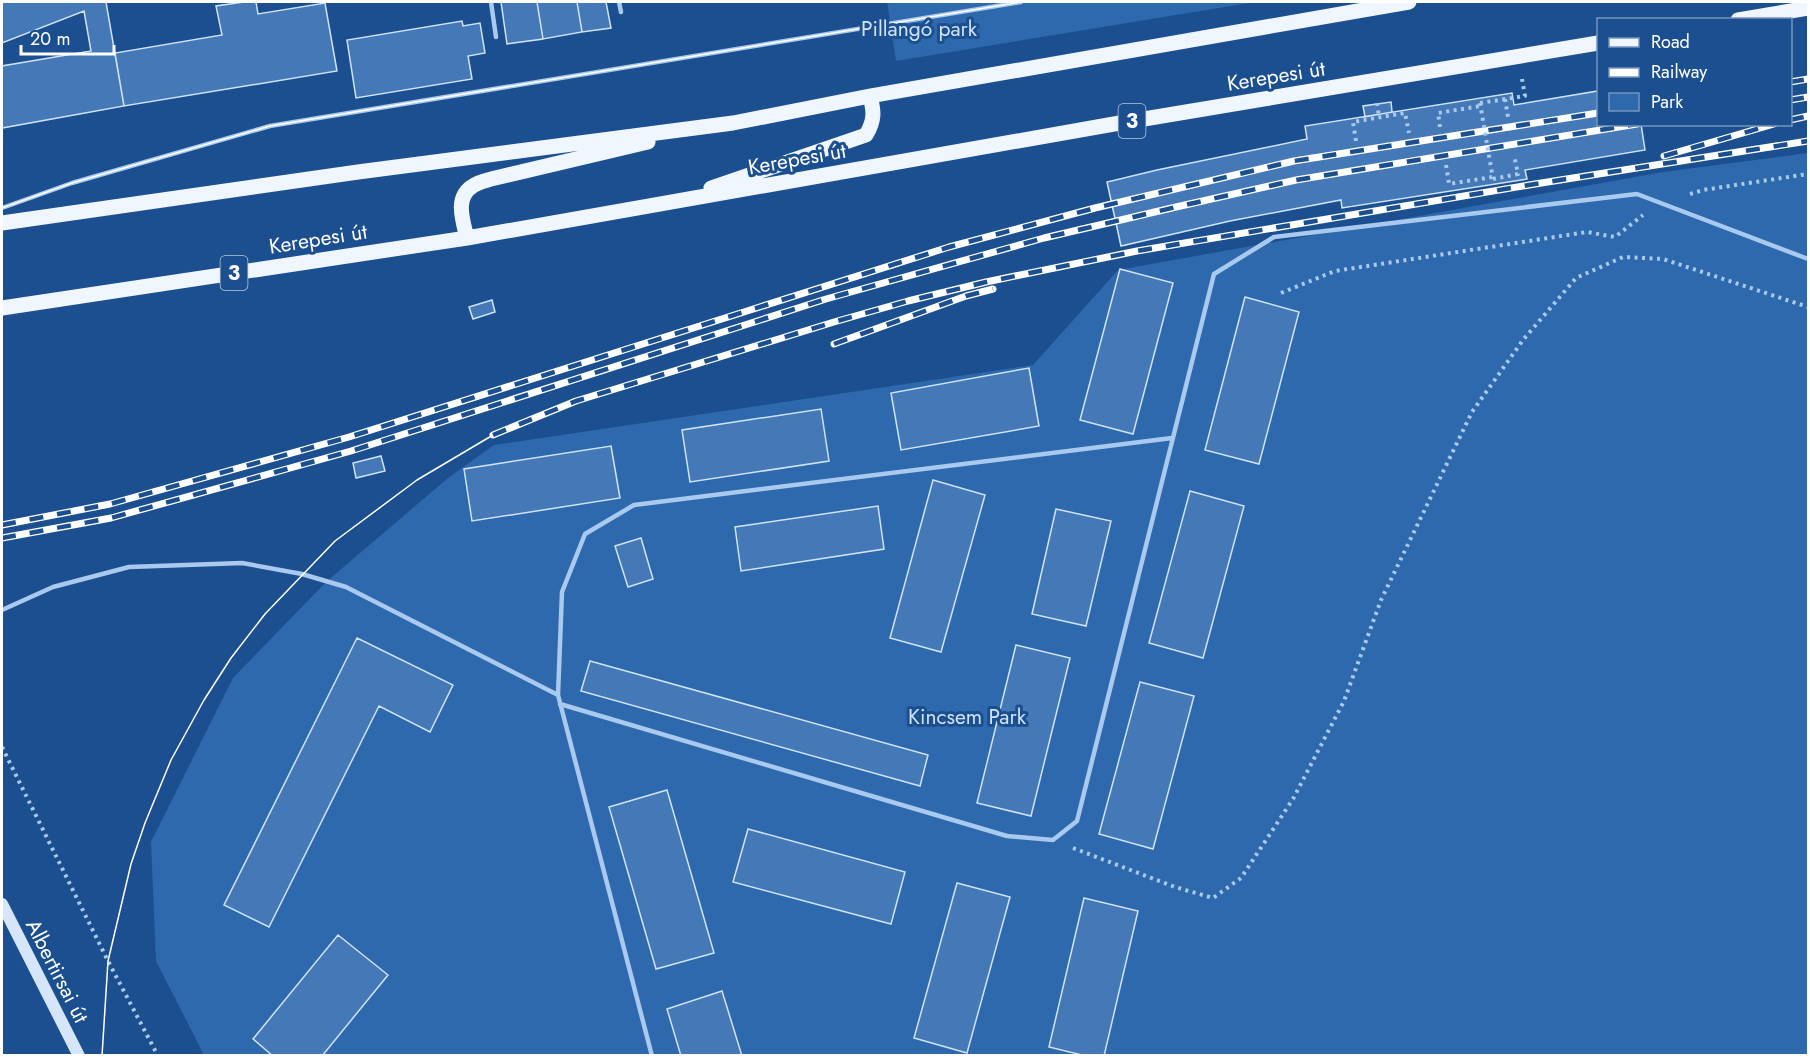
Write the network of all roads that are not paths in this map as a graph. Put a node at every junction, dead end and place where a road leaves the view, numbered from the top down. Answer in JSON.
{"nodes":[{"id":1,"x":491,"y":2,"type":"edge"},
{"id":2,"x":619,"y":2,"type":"edge"},
{"id":3,"x":1021,"y":2,"type":"edge"},
{"id":4,"x":1409,"y":2,"type":"edge"},
{"id":5,"x":1809,"y":8,"type":"edge"},
{"id":6,"x":621,"y":12,"type":"dead end"},
{"id":7,"x":1750,"y":18,"type":"edge"},
{"id":8,"x":496,"y":37,"type":"dead end"},
{"id":9,"x":1597,"y":43,"type":"edge"},
{"id":10,"x":870,"y":96,"type":"junction"},
{"id":11,"x":733,"y":123,"type":"junction"},
{"id":12,"x":666,"y":203,"type":"junction"},
{"id":13,"x":2,"y":207,"type":"edge"},
{"id":14,"x":2,"y":223,"type":"edge"},
{"id":15,"x":467,"y":238,"type":"junction"},
{"id":16,"x":1809,"y":259,"type":"edge"},
{"id":17,"x":2,"y":308,"type":"edge"},
{"id":18,"x":1172,"y":438,"type":"junction"},
{"id":19,"x":2,"y":610,"type":"edge"},
{"id":20,"x":558,"y":695,"type":"junction"},
{"id":21,"x":560,"y":704,"type":"junction"},
{"id":22,"x":2,"y":904,"type":"edge"},
{"id":23,"x":79,"y":1056,"type":"edge"},
{"id":24,"x":651,"y":1056,"type":"edge"}],
"edges":[{"from":1,"to":8,"type":"lane"},
{"from":2,"to":6,"type":"lane"},
{"from":3,"to":13,"type":"lane"},
{"from":4,"to":10,"type":"main road"},
{"from":5,"to":7,"type":"main road"},
{"from":9,"to":12,"type":"main road","name":"Kerepesi út","number":"3"},
{"from":10,"to":11,"type":"main road"},
{"from":10,"to":12,"type":"main road"},
{"from":11,"to":14,"type":"main road"},
{"from":11,"to":15,"type":"main road"},
{"from":12,"to":15,"type":"main road","name":"Kerepesi út","number":"3"},
{"from":15,"to":17,"type":"main road","name":"Kerepesi út","number":"3"},
{"from":16,"to":18,"type":"lane"},
{"from":18,"to":20,"type":"lane"},
{"from":18,"to":21,"type":"lane"},
{"from":19,"to":20,"type":"lane"},
{"from":20,"to":21,"type":"lane"},
{"from":21,"to":24,"type":"lane"},
{"from":22,"to":23,"type":"street","name":"Albertirsai út"}]}
